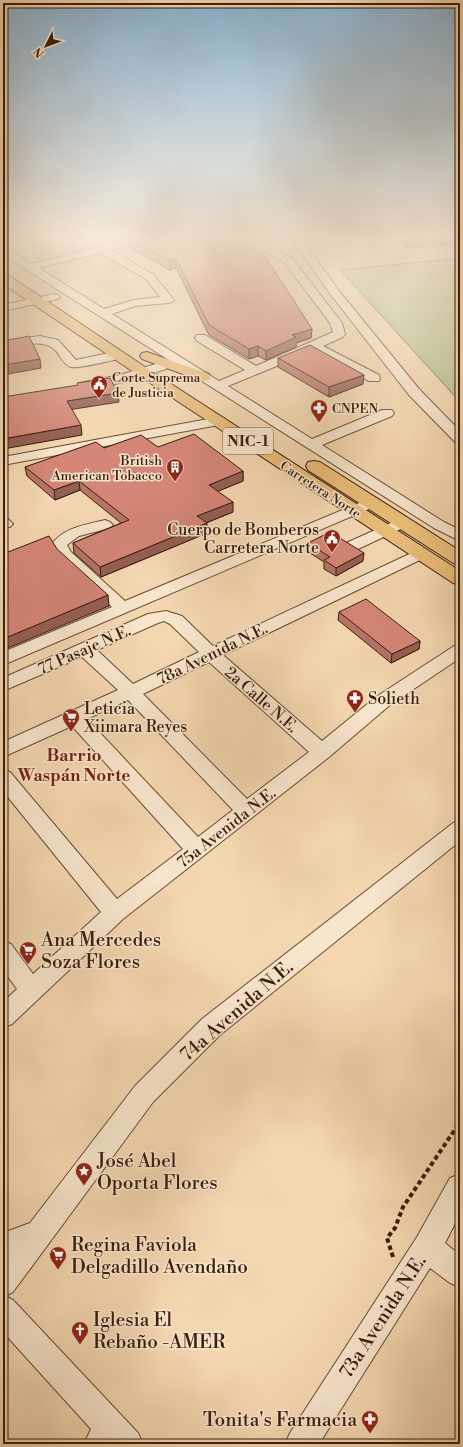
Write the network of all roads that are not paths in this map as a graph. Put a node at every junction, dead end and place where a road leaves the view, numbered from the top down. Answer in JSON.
{"nodes":[{"id":1,"x":19,"y":305,"type":"edge"},
{"id":2,"x":41,"y":305,"type":"edge"},
{"id":3,"x":65,"y":305,"type":"edge"},
{"id":4,"x":89,"y":305,"type":"edge"},
{"id":5,"x":129,"y":305,"type":"edge"},
{"id":6,"x":322,"y":305,"type":"edge"},
{"id":7,"x":343,"y":305,"type":"edge"},
{"id":8,"x":3,"y":308,"type":"edge"},
{"id":9,"x":73,"y":310,"type":"dead end"},
{"id":10,"x":103,"y":313,"type":"junction"},
{"id":11,"x":86,"y":318,"type":"dead end"},
{"id":12,"x":201,"y":338,"type":"dead end"},
{"id":13,"x":120,"y":340,"type":"dead end"},
{"id":14,"x":3,"y":345,"type":"edge"},
{"id":15,"x":314,"y":346,"type":"junction"},
{"id":16,"x":118,"y":355,"type":"junction"},
{"id":17,"x":162,"y":366,"type":"junction"},
{"id":18,"x":256,"y":371,"type":"junction"},
{"id":19,"x":143,"y":372,"type":"junction"},
{"id":20,"x":374,"y":378,"type":"dead end"},
{"id":21,"x":199,"y":382,"type":"junction"},
{"id":22,"x":218,"y":386,"type":"junction"},
{"id":23,"x":74,"y":388,"type":"edge"},
{"id":24,"x":218,"y":404,"type":"dead end"},
{"id":25,"x":386,"y":413,"type":"dead end"},
{"id":26,"x":219,"y":421,"type":"junction"},
{"id":27,"x":460,"y":439,"type":"edge"},
{"id":28,"x":311,"y":444,"type":"junction"},
{"id":29,"x":3,"y":461,"type":"edge"},
{"id":30,"x":371,"y":503,"type":"junction"},
{"id":31,"x":354,"y":510,"type":"junction"},
{"id":32,"x":402,"y":523,"type":"junction"},
{"id":33,"x":105,"y":525,"type":"dead end"},
{"id":34,"x":384,"y":530,"type":"junction"},
{"id":35,"x":460,"y":536,"type":"edge"},
{"id":36,"x":352,"y":546,"type":"edge"},
{"id":37,"x":423,"y":546,"type":"junction"},
{"id":38,"x":460,"y":554,"type":"edge"},
{"id":39,"x":460,"y":559,"type":"edge"},
{"id":40,"x":460,"y":579,"type":"edge"},
{"id":41,"x":123,"y":608,"type":"junction"},
{"id":42,"x":166,"y":616,"type":"joint"},
{"id":43,"x":85,"y":649,"type":"junction"},
{"id":44,"x":460,"y":650,"type":"edge"},
{"id":45,"x":210,"y":653,"type":"junction"},
{"id":46,"x":3,"y":659,"type":"edge"},
{"id":47,"x":3,"y":685,"type":"edge"},
{"id":48,"x":131,"y":692,"type":"junction"},
{"id":49,"x":75,"y":718,"type":"junction"},
{"id":50,"x":3,"y":750,"type":"edge"},
{"id":51,"x":322,"y":752,"type":"junction"},
{"id":52,"x":3,"y":776,"type":"edge"},
{"id":53,"x":246,"y":811,"type":"junction"},
{"id":54,"x":460,"y":829,"type":"edge"},
{"id":55,"x":197,"y":850,"type":"junction"},
{"id":56,"x":115,"y":914,"type":"junction"},
{"id":57,"x":3,"y":951,"type":"edge"},
{"id":58,"x":31,"y":991,"type":"junction"},
{"id":59,"x":3,"y":1017,"type":"edge"},
{"id":60,"x":460,"y":1187,"type":"edge"},
{"id":61,"x":40,"y":1233,"type":"junction"},
{"id":62,"x":3,"y":1247,"type":"edge"},
{"id":63,"x":427,"y":1247,"type":"junction"},
{"id":64,"x":460,"y":1273,"type":"edge"},
{"id":65,"x":3,"y":1282,"type":"edge"},
{"id":66,"x":3,"y":1310,"type":"edge"},
{"id":67,"x":113,"y":1439,"type":"edge"},
{"id":68,"x":301,"y":1444,"type":"edge"}],
"edges":[{"from":1,"to":8,"type":"street"},
{"from":2,"to":16,"type":"highway","name":"Carretera Norte","number":"NIC-1"},
{"from":3,"to":9,"type":"highway"},
{"from":4,"to":10,"type":"street"},
{"from":5,"to":10,"type":"street"},
{"from":6,"to":15,"type":"street"},
{"from":7,"to":27,"type":"street"},
{"from":10,"to":21,"type":"street"},
{"from":11,"to":13,"type":"highway"},
{"from":12,"to":18,"type":"street"},
{"from":14,"to":16,"type":"street"},
{"from":15,"to":18,"type":"street"},
{"from":15,"to":20,"type":"street"},
{"from":16,"to":19,"type":"highway","name":"Carretera Norte","number":"NIC-1"},
{"from":17,"to":19,"type":"street"},
{"from":17,"to":21,"type":"highway"},
{"from":17,"to":21,"type":"highway"},
{"from":18,"to":22,"type":"street"},
{"from":19,"to":23,"type":"street"},
{"from":19,"to":26,"type":"highway","name":"Carretera Norte","number":"NIC-1"},
{"from":21,"to":22,"type":"street"},
{"from":22,"to":28,"type":"street"},
{"from":24,"to":30,"type":"highway","name":"Carretera Norte","number":"NIC-1"},
{"from":25,"to":28,"type":"street"},
{"from":26,"to":29,"type":"street"},
{"from":26,"to":31,"type":"highway","name":"Carretera Norte","number":"NIC-1"},
{"from":28,"to":35,"type":"street"},
{"from":30,"to":31,"type":"street"},
{"from":30,"to":32,"type":"highway","name":"Carretera Norte","number":"NIC-1"},
{"from":31,"to":34,"type":"highway","name":"Carretera Norte","number":"NIC-1"},
{"from":31,"to":41,"type":"street"},
{"from":32,"to":34,"type":"street"},
{"from":32,"to":37,"type":"highway","name":"Carretera Norte","number":"NIC-1"},
{"from":33,"to":41,"type":"street"},
{"from":34,"to":36,"type":"street"},
{"from":34,"to":37,"type":"highway","name":"Carretera Norte","number":"NIC-1"},
{"from":37,"to":38,"type":"street"},
{"from":37,"to":39,"type":"highway","name":"Carretera Norte","number":"NIC-1"},
{"from":37,"to":40,"type":"highway","name":"Carretera Norte","number":"NIC-1"},
{"from":37,"to":45,"type":"street","name":"78a Avenida N.E."},
{"from":41,"to":46,"type":"street"},
{"from":42,"to":43,"type":"street","name":"77 Pasaje N.E."},
{"from":42,"to":45,"type":"street","name":"2a Calle N.E."},
{"from":43,"to":47,"type":"street","name":"77 Pasaje N.E."},
{"from":43,"to":48,"type":"street"},
{"from":44,"to":51,"type":"street","name":"75a Avenida N.E."},
{"from":45,"to":48,"type":"street","name":"78a Avenida N.E."},
{"from":45,"to":51,"type":"street","name":"2a Calle N.E."},
{"from":48,"to":49,"type":"street","name":"78a Avenida N.E."},
{"from":48,"to":53,"type":"street"},
{"from":49,"to":50,"type":"street","name":"78a Avenida N.E."},
{"from":49,"to":55,"type":"street"},
{"from":51,"to":53,"type":"street","name":"75a Avenida N.E."},
{"from":52,"to":56,"type":"street"},
{"from":53,"to":55,"type":"street","name":"75a Avenida N.E."},
{"from":54,"to":61,"type":"street","name":"74a Avenida N.E."},
{"from":55,"to":56,"type":"street","name":"75a Avenida N.E."},
{"from":56,"to":58,"type":"street","name":"75a Avenida N.E."},
{"from":57,"to":58,"type":"street"},
{"from":58,"to":59,"type":"street","name":"75a Avenida N.E."},
{"from":60,"to":63,"type":"street","name":"73a Avenida N.E."},
{"from":61,"to":62,"type":"street"},
{"from":61,"to":65,"type":"street","name":"74a Avenida N.E."},
{"from":63,"to":64,"type":"street"},
{"from":63,"to":68,"type":"street","name":"73a Avenida N.E."},
{"from":66,"to":67,"type":"street"}]}
